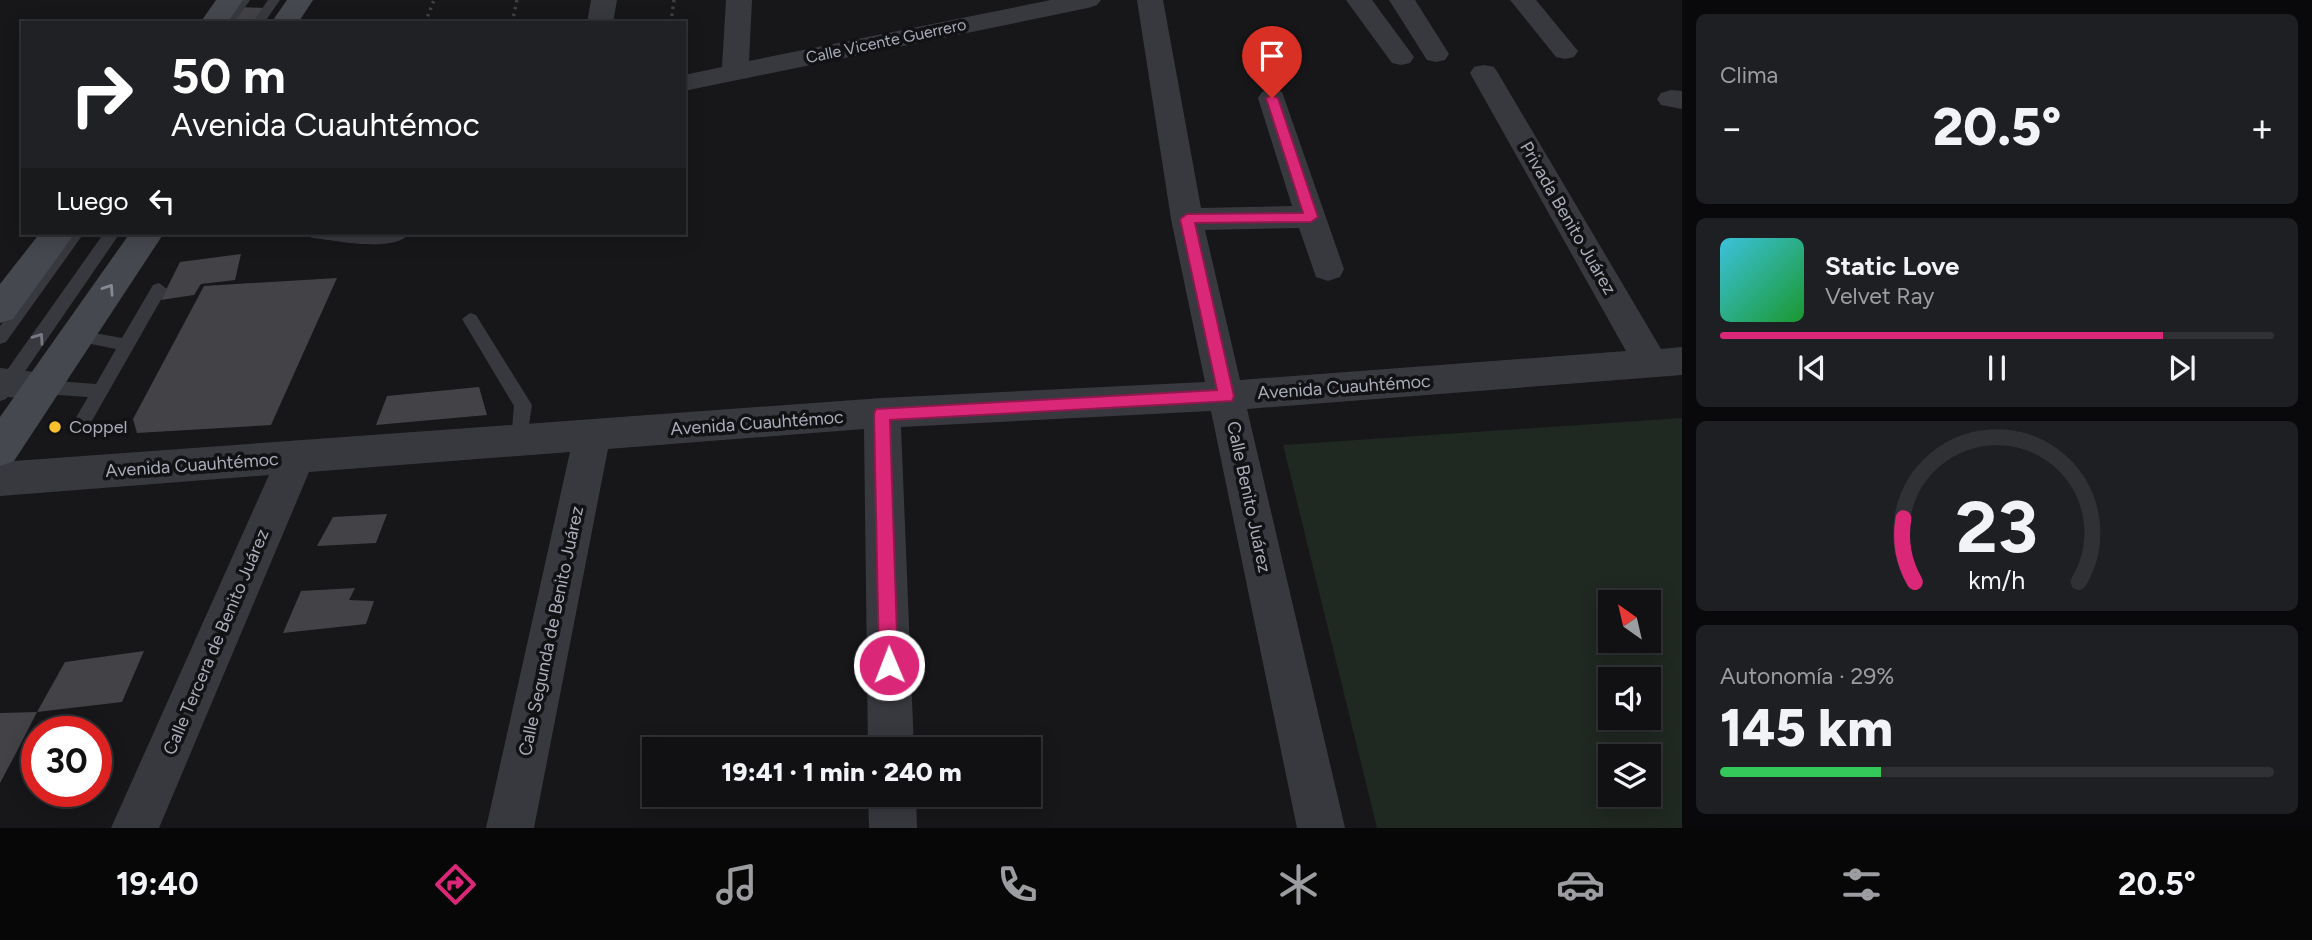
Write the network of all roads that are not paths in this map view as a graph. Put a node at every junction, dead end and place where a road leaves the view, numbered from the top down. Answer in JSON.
{"nodes":[{"id":1,"x":230,"y":0,"type":"edge"},
{"id":2,"x":244,"y":0,"type":"edge"},
{"id":3,"x":274,"y":0,"type":"edge"},
{"id":4,"x":300,"y":0,"type":"edge"},
{"id":5,"x":604,"y":0,"type":"edge"},
{"id":6,"x":739,"y":0,"type":"edge"},
{"id":7,"x":1088,"y":0,"type":"edge"},
{"id":8,"x":1150,"y":0,"type":"edge"},
{"id":9,"x":1359,"y":0,"type":"edge"},
{"id":10,"x":1402,"y":0,"type":"edge"},
{"id":11,"x":1523,"y":0,"type":"edge"},
{"id":12,"x":214,"y":21,"type":"edge"},
{"id":13,"x":229,"y":21,"type":"edge"},
{"id":14,"x":259,"y":21,"type":"edge"},
{"id":15,"x":285,"y":21,"type":"edge"},
{"id":16,"x":600,"y":21,"type":"edge"},
{"id":17,"x":1565,"y":51,"type":"dead end"},
{"id":18,"x":1436,"y":54,"type":"dead end"},
{"id":19,"x":1401,"y":57,"type":"dead end"},
{"id":20,"x":735,"y":73,"type":"junction"},
{"id":21,"x":1484,"y":73,"type":"dead end"},
{"id":22,"x":686,"y":83,"type":"edge"},
{"id":23,"x":1272,"y":98,"type":"dead end"},
{"id":24,"x":1311,"y":217,"type":"junction"},
{"id":25,"x":1187,"y":219,"type":"junction"},
{"id":26,"x":56,"y":235,"type":"edge"},
{"id":27,"x":75,"y":235,"type":"edge"},
{"id":28,"x":111,"y":235,"type":"edge"},
{"id":29,"x":146,"y":235,"type":"edge"},
{"id":30,"x":368,"y":235,"type":"edge"},
{"id":31,"x":398,"y":235,"type":"edge"},
{"id":32,"x":1328,"y":269,"type":"dead end"},
{"id":33,"x":159,"y":289,"type":"dead end"},
{"id":34,"x":0,"y":310,"type":"edge"},
{"id":35,"x":470,"y":319,"type":"dead end"},
{"id":36,"x":77,"y":336,"type":"junction"},
{"id":37,"x":0,"y":338,"type":"edge"},
{"id":38,"x":127,"y":345,"type":"junction"},
{"id":39,"x":1667,"y":362,"type":"edge"},
{"id":40,"x":13,"y":386,"type":"edge"},
{"id":41,"x":100,"y":391,"type":"junction"},
{"id":42,"x":1227,"y":396,"type":"junction"},
{"id":43,"x":882,"y":414,"type":"junction"},
{"id":44,"x":83,"y":421,"type":"dead end"},
{"id":45,"x":592,"y":435,"type":"junction"},
{"id":46,"x":520,"y":440,"type":"junction"},
{"id":47,"x":0,"y":449,"type":"edge"},
{"id":48,"x":296,"y":457,"type":"junction"},
{"id":49,"x":0,"y":479,"type":"edge"},
{"id":50,"x":891,"y":737,"type":"edge"},
{"id":51,"x":892,"y":807,"type":"edge"},
{"id":52,"x":135,"y":828,"type":"edge"},
{"id":53,"x":510,"y":828,"type":"edge"},
{"id":54,"x":893,"y":828,"type":"edge"},
{"id":55,"x":1321,"y":828,"type":"edge"}],
"edges":[{"from":1,"to":12,"type":"main road"},
{"from":2,"to":13,"type":"lane"},
{"from":3,"to":14,"type":"lane"},
{"from":4,"to":15,"type":"main road"},
{"from":5,"to":16,"type":"street"},
{"from":6,"to":20,"type":"street"},
{"from":7,"to":20,"type":"street","name":"Calle Vicente Guerrero"},
{"from":8,"to":25,"type":"street","name":"Calle Benito Juárez"},
{"from":9,"to":19,"type":"street"},
{"from":10,"to":18,"type":"street"},
{"from":11,"to":17,"type":"street"},
{"from":20,"to":22,"type":"street","name":"Calle Vicente Guerrero"},
{"from":21,"to":39,"type":"street","name":"Privada Benito Juárez"},
{"from":23,"to":24,"type":"street"},
{"from":24,"to":25,"type":"street"},
{"from":24,"to":32,"type":"street"},
{"from":25,"to":42,"type":"street","name":"Calle Benito Juárez"},
{"from":26,"to":34,"type":"main road"},
{"from":27,"to":37,"type":"lane"},
{"from":40,"to":28,"type":"lane","one_way":true},
{"from":36,"to":29,"type":"main road","one_way":true},
{"from":30,"to":31,"type":"lane"},
{"from":33,"to":38,"type":"lane"},
{"from":35,"to":46,"type":"lane"},
{"from":36,"to":38,"type":"lane"},
{"from":36,"to":40,"type":"main road"},
{"from":38,"to":41,"type":"lane"},
{"from":39,"to":42,"type":"street","name":"Avenida Cuauhtémoc"},
{"from":40,"to":41,"type":"lane"},
{"from":40,"to":47,"type":"main road"},
{"from":41,"to":44,"type":"lane"},
{"from":42,"to":43,"type":"street","name":"Avenida Cuauhtémoc"},
{"from":42,"to":55,"type":"street","name":"Calle Benito Juárez"},
{"from":43,"to":45,"type":"street","name":"Avenida Cuauhtémoc"},
{"from":43,"to":50,"type":"street"},
{"from":45,"to":46,"type":"street","name":"Avenida Cuauhtémoc"},
{"from":45,"to":53,"type":"street","name":"Calle Segunda de Benito Juárez"},
{"from":46,"to":48,"type":"street","name":"Avenida Cuauhtémoc"},
{"from":48,"to":49,"type":"street","name":"Avenida Cuauhtémoc"},
{"from":48,"to":52,"type":"street","name":"Calle Tercera de Benito Juárez"},
{"from":51,"to":54,"type":"street"}]}
